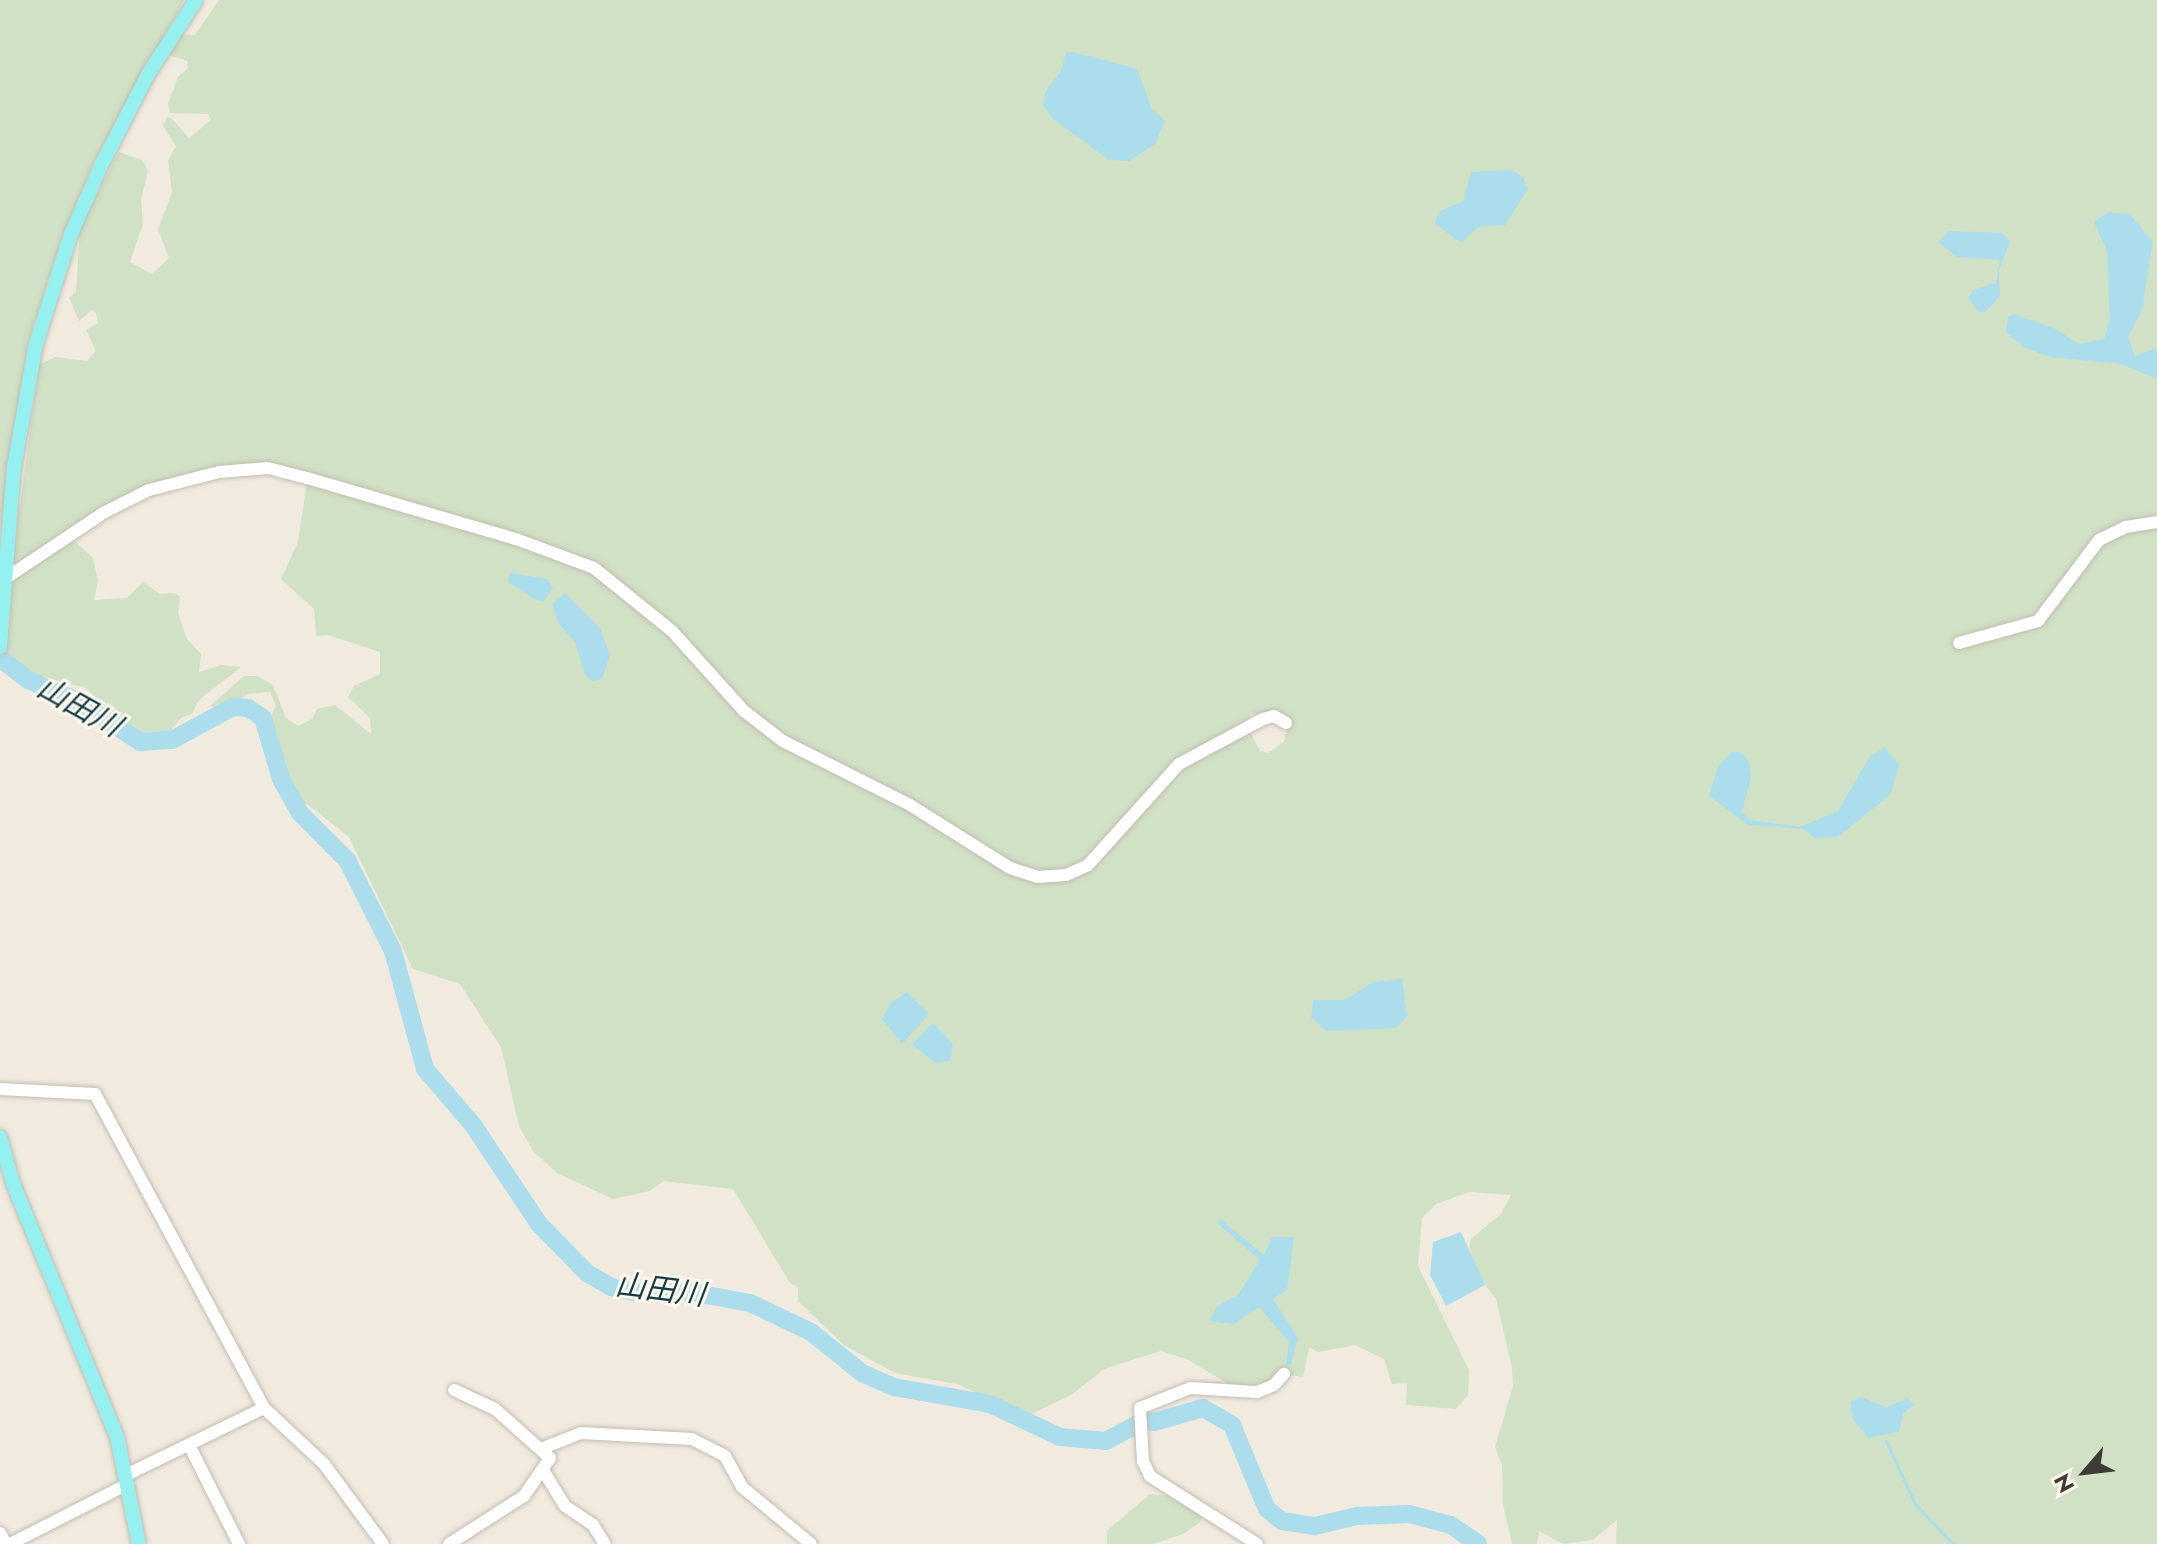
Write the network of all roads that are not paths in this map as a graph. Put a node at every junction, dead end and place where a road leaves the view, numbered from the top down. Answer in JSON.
{"nodes":[{"id":1,"x":196,"y":0,"type":"edge"},
{"id":2,"x":2157,"y":522,"type":"edge"},
{"id":3,"x":0,"y":551,"type":"edge"},
{"id":4,"x":6,"y":573,"type":"junction"},
{"id":5,"x":1959,"y":643,"type":"dead end"},
{"id":6,"x":0,"y":647,"type":"edge"},
{"id":7,"x":1286,"y":723,"type":"dead end"},
{"id":8,"x":0,"y":1089,"type":"edge"},
{"id":9,"x":0,"y":1137,"type":"edge"},
{"id":10,"x":7,"y":1189,"type":"edge"},
{"id":11,"x":1284,"y":1374,"type":"dead end"},
{"id":12,"x":454,"y":1390,"type":"dead end"},
{"id":13,"x":264,"y":1408,"type":"junction"},
{"id":14,"x":190,"y":1447,"type":"junction"},
{"id":15,"x":543,"y":1448,"type":"junction"},
{"id":16,"x":543,"y":1470,"type":"junction"},
{"id":17,"x":127,"y":1480,"type":"junction"},
{"id":18,"x":0,"y":1533,"type":"edge"},
{"id":19,"x":8,"y":1544,"type":"edge"},
{"id":20,"x":139,"y":1544,"type":"edge"},
{"id":21,"x":239,"y":1544,"type":"edge"},
{"id":22,"x":383,"y":1544,"type":"edge"},
{"id":23,"x":449,"y":1544,"type":"edge"},
{"id":24,"x":605,"y":1544,"type":"edge"},
{"id":25,"x":811,"y":1544,"type":"edge"},
{"id":26,"x":1257,"y":1544,"type":"edge"}],
"edges":[{"from":1,"to":4,"type":"main road"},
{"from":2,"to":5,"type":"street"},
{"from":3,"to":4,"type":"street"},
{"from":4,"to":6,"type":"main road"},
{"from":4,"to":7,"type":"street"},
{"from":8,"to":13,"type":"street"},
{"from":9,"to":10,"type":"main road"},
{"from":10,"to":17,"type":"main road"},
{"from":11,"to":26,"type":"street"},
{"from":12,"to":15,"type":"street"},
{"from":13,"to":14,"type":"street"},
{"from":13,"to":22,"type":"street"},
{"from":14,"to":17,"type":"street"},
{"from":14,"to":21,"type":"street"},
{"from":15,"to":16,"type":"street"},
{"from":15,"to":25,"type":"street"},
{"from":16,"to":23,"type":"street"},
{"from":16,"to":24,"type":"street"},
{"from":17,"to":19,"type":"street"},
{"from":17,"to":20,"type":"main road"},
{"from":18,"to":19,"type":"street"}]}
